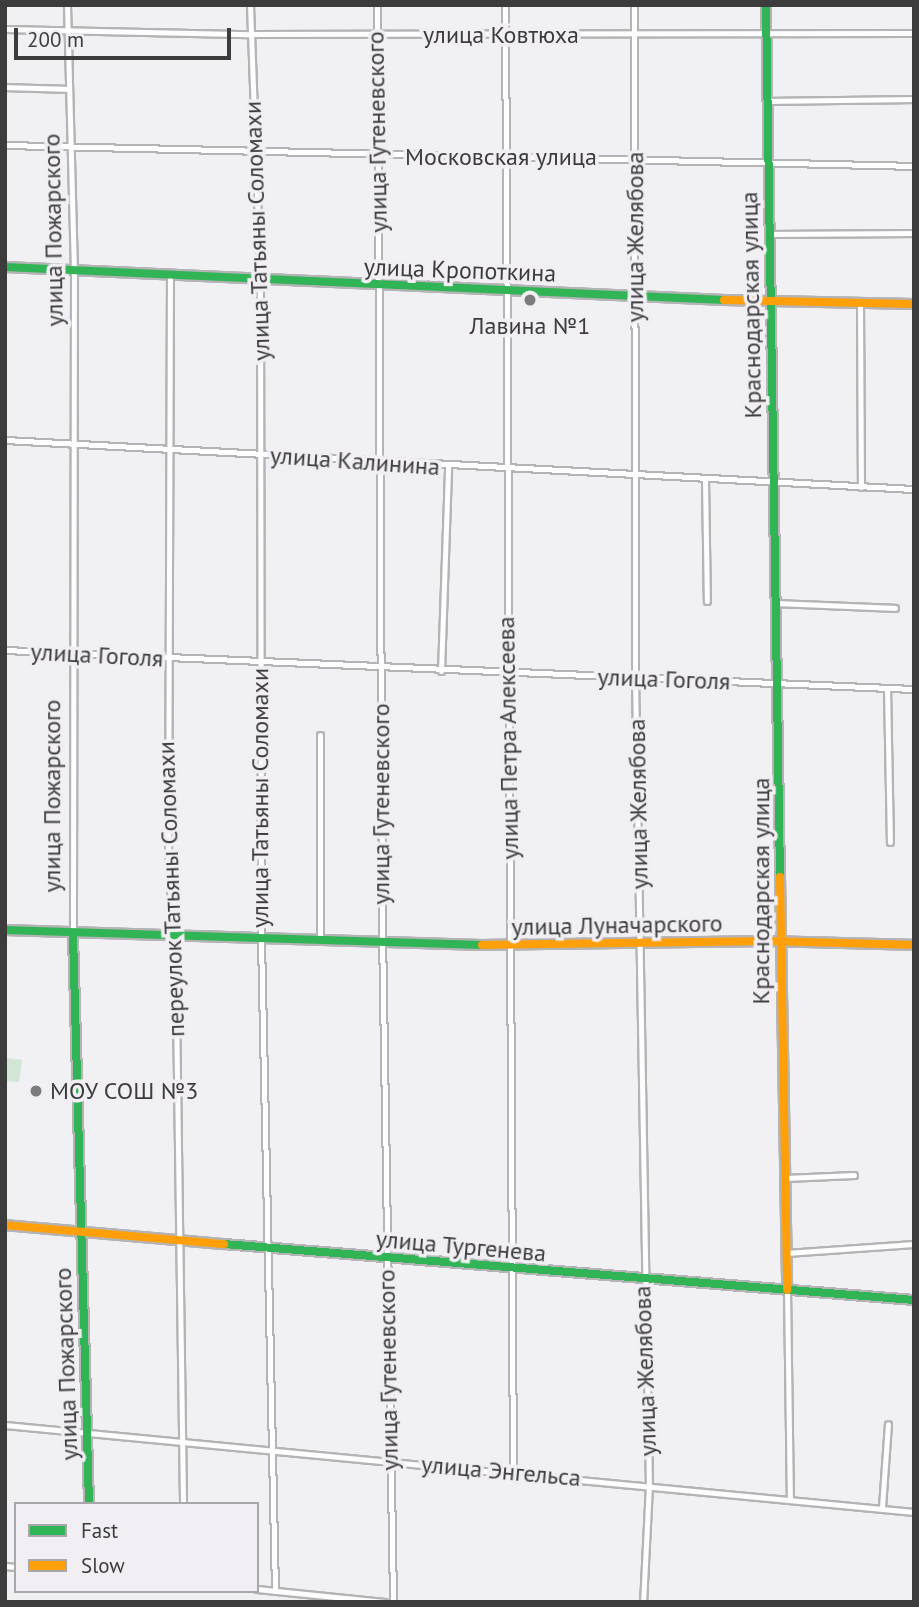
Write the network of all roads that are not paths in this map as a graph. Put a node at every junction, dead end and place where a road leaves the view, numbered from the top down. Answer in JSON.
{"nodes":[{"id":1,"x":67,"y":5,"type":"edge"},
{"id":2,"x":250,"y":5,"type":"edge"},
{"id":3,"x":376,"y":5,"type":"edge"},
{"id":4,"x":505,"y":5,"type":"edge"},
{"id":5,"x":634,"y":5,"type":"edge"},
{"id":6,"x":766,"y":5,"type":"edge"},
{"id":7,"x":5,"y":29,"type":"edge"},
{"id":8,"x":68,"y":29,"type":"junction"},
{"id":9,"x":914,"y":33,"type":"edge"},
{"id":10,"x":250,"y":34,"type":"junction"},
{"id":11,"x":376,"y":35,"type":"junction"},
{"id":12,"x":505,"y":35,"type":"junction"},
{"id":13,"x":766,"y":35,"type":"junction"},
{"id":14,"x":635,"y":36,"type":"junction"},
{"id":15,"x":5,"y":87,"type":"edge"},
{"id":16,"x":69,"y":89,"type":"junction"},
{"id":17,"x":914,"y":99,"type":"edge"},
{"id":18,"x":767,"y":101,"type":"junction"},
{"id":19,"x":5,"y":145,"type":"edge"},
{"id":20,"x":71,"y":146,"type":"junction"},
{"id":21,"x":255,"y":153,"type":"junction"},
{"id":22,"x":378,"y":156,"type":"junction"},
{"id":23,"x":635,"y":157,"type":"junction"},
{"id":24,"x":506,"y":158,"type":"junction"},
{"id":25,"x":768,"y":163,"type":"junction"},
{"id":26,"x":914,"y":166,"type":"edge"},
{"id":27,"x":914,"y":233,"type":"edge"},
{"id":28,"x":769,"y":234,"type":"junction"},
{"id":29,"x":5,"y":267,"type":"edge"},
{"id":30,"x":74,"y":272,"type":"junction"},
{"id":31,"x":170,"y":273,"type":"junction"},
{"id":32,"x":260,"y":282,"type":"junction"},
{"id":33,"x":379,"y":286,"type":"junction"},
{"id":34,"x":506,"y":291,"type":"junction"},
{"id":35,"x":635,"y":295,"type":"junction"},
{"id":36,"x":770,"y":302,"type":"junction"},
{"id":37,"x":860,"y":303,"type":"junction"},
{"id":38,"x":914,"y":304,"type":"edge"},
{"id":39,"x":5,"y":440,"type":"edge"},
{"id":40,"x":74,"y":445,"type":"junction"},
{"id":41,"x":167,"y":448,"type":"junction"},
{"id":42,"x":262,"y":454,"type":"junction"},
{"id":43,"x":379,"y":461,"type":"junction"},
{"id":44,"x":448,"y":467,"type":"junction"},
{"id":45,"x":505,"y":471,"type":"junction"},
{"id":46,"x":635,"y":476,"type":"junction"},
{"id":47,"x":705,"y":480,"type":"junction"},
{"id":48,"x":774,"y":483,"type":"junction"},
{"id":49,"x":861,"y":487,"type":"junction"},
{"id":50,"x":914,"y":489,"type":"edge"},
{"id":51,"x":707,"y":601,"type":"dead end"},
{"id":52,"x":778,"y":603,"type":"junction"},
{"id":53,"x":895,"y":608,"type":"dead end"},
{"id":54,"x":5,"y":650,"type":"edge"},
{"id":55,"x":71,"y":654,"type":"junction"},
{"id":56,"x":166,"y":658,"type":"junction"},
{"id":57,"x":259,"y":664,"type":"junction"},
{"id":58,"x":380,"y":668,"type":"junction"},
{"id":59,"x":441,"y":671,"type":"junction"},
{"id":60,"x":507,"y":674,"type":"junction"},
{"id":61,"x":635,"y":677,"type":"junction"},
{"id":62,"x":780,"y":683,"type":"junction"},
{"id":63,"x":887,"y":688,"type":"junction"},
{"id":64,"x":914,"y":689,"type":"edge"},
{"id":65,"x":320,"y":734,"type":"dead end"},
{"id":66,"x":890,"y":842,"type":"dead end"},
{"id":67,"x":5,"y":930,"type":"edge"},
{"id":68,"x":73,"y":934,"type":"junction"},
{"id":69,"x":174,"y":935,"type":"junction"},
{"id":70,"x":261,"y":939,"type":"junction"},
{"id":71,"x":320,"y":940,"type":"junction"},
{"id":72,"x":382,"y":941,"type":"junction"},
{"id":73,"x":779,"y":942,"type":"junction"},
{"id":74,"x":641,"y":944,"type":"junction"},
{"id":75,"x":914,"y":945,"type":"edge"},
{"id":76,"x":510,"y":946,"type":"junction"},
{"id":77,"x":854,"y":1175,"type":"dead end"},
{"id":78,"x":785,"y":1178,"type":"junction"},
{"id":79,"x":5,"y":1225,"type":"edge"},
{"id":80,"x":81,"y":1232,"type":"junction"},
{"id":81,"x":180,"y":1243,"type":"junction"},
{"id":82,"x":914,"y":1244,"type":"edge"},
{"id":83,"x":270,"y":1249,"type":"junction"},
{"id":84,"x":786,"y":1253,"type":"junction"},
{"id":85,"x":386,"y":1260,"type":"junction"},
{"id":86,"x":513,"y":1270,"type":"junction"},
{"id":87,"x":642,"y":1278,"type":"junction"},
{"id":88,"x":786,"y":1290,"type":"junction"},
{"id":89,"x":914,"y":1300,"type":"edge"},
{"id":90,"x":888,"y":1424,"type":"dead end"},
{"id":91,"x":5,"y":1425,"type":"edge"},
{"id":92,"x":88,"y":1432,"type":"junction"},
{"id":93,"x":184,"y":1441,"type":"junction"},
{"id":94,"x":274,"y":1451,"type":"junction"},
{"id":95,"x":390,"y":1462,"type":"junction"},
{"id":96,"x":513,"y":1471,"type":"junction"},
{"id":97,"x":649,"y":1485,"type":"junction"},
{"id":98,"x":790,"y":1499,"type":"junction"},
{"id":99,"x":89,"y":1502,"type":"edge"},
{"id":100,"x":183,"y":1502,"type":"edge"},
{"id":101,"x":882,"y":1507,"type":"junction"},
{"id":102,"x":914,"y":1512,"type":"edge"},
{"id":103,"x":259,"y":1589,"type":"edge"},
{"id":104,"x":275,"y":1591,"type":"junction"},
{"id":105,"x":384,"y":1602,"type":"edge"},
{"id":106,"x":393,"y":1602,"type":"edge"},
{"id":107,"x":643,"y":1602,"type":"edge"}],
"edges":[{"from":1,"to":8,"type":"street","name":"улица Пожарского"},
{"from":2,"to":10,"type":"street","name":"улица Татьяны Соломахи"},
{"from":3,"to":11,"type":"street","name":"улица Гутеневского"},
{"from":4,"to":12,"type":"street","name":"улица Петра Алексеева"},
{"from":5,"to":14,"type":"street","name":"улица Желябова"},
{"from":6,"to":13,"type":"main road","name":"Краснодарская улица"},
{"from":7,"to":8,"type":"street","name":"улица Ковтюха"},
{"from":8,"to":10,"type":"street","name":"улица Ковтюха"},
{"from":8,"to":16,"type":"street","name":"улица Пожарского"},
{"from":9,"to":13,"type":"street","name":"улица Ковтюха"},
{"from":10,"to":11,"type":"street","name":"улица Ковтюха"},
{"from":10,"to":21,"type":"street","name":"улица Татьяны Соломахи"},
{"from":11,"to":12,"type":"street","name":"улица Ковтюха"},
{"from":11,"to":22,"type":"street","name":"улица Гутеневского"},
{"from":12,"to":14,"type":"street","name":"улица Ковтюха"},
{"from":12,"to":24,"type":"street","name":"улица Петра Алексеева"},
{"from":13,"to":14,"type":"street","name":"улица Ковтюха"},
{"from":13,"to":18,"type":"main road","name":"Краснодарская улица"},
{"from":14,"to":23,"type":"street","name":"улица Желябова"},
{"from":15,"to":16,"type":"street"},
{"from":16,"to":20,"type":"street","name":"улица Пожарского"},
{"from":17,"to":18,"type":"street"},
{"from":18,"to":25,"type":"main road","name":"Краснодарская улица"},
{"from":19,"to":20,"type":"street","name":"Московская улица"},
{"from":20,"to":21,"type":"street","name":"Московская улица"},
{"from":20,"to":30,"type":"street","name":"улица Пожарского"},
{"from":21,"to":22,"type":"street","name":"Московская улица"},
{"from":21,"to":32,"type":"street","name":"улица Татьяны Соломахи"},
{"from":22,"to":24,"type":"street","name":"Московская улица"},
{"from":22,"to":33,"type":"street","name":"улица Гутеневского"},
{"from":23,"to":24,"type":"street","name":"Московская улица"},
{"from":23,"to":25,"type":"street","name":"Московская улица"},
{"from":23,"to":35,"type":"street","name":"улица Желябова"},
{"from":24,"to":34,"type":"street","name":"улица Петра Алексеева"},
{"from":25,"to":26,"type":"street","name":"Московская улица"},
{"from":25,"to":28,"type":"main road","name":"Краснодарская улица"},
{"from":27,"to":28,"type":"street"},
{"from":28,"to":36,"type":"main road","name":"Краснодарская улица"},
{"from":29,"to":30,"type":"main road","name":"улица Кропоткина"},
{"from":30,"to":31,"type":"main road","name":"улица Кропоткина"},
{"from":30,"to":40,"type":"street","name":"улица Пожарского"},
{"from":31,"to":32,"type":"main road","name":"улица Кропоткина"},
{"from":31,"to":41,"type":"street","name":"переулок Татьяны Соломахи"},
{"from":32,"to":33,"type":"main road","name":"улица Кропоткина"},
{"from":32,"to":42,"type":"street","name":"улица Татьяны Соломахи"},
{"from":33,"to":34,"type":"main road","name":"улица Кропоткина"},
{"from":33,"to":43,"type":"street","name":"улица Гутеневского"},
{"from":34,"to":35,"type":"main road","name":"улица Кропоткина"},
{"from":34,"to":45,"type":"street","name":"улица Петра Алексеева"},
{"from":35,"to":36,"type":"main road","name":"улица Кропоткина"},
{"from":35,"to":46,"type":"street","name":"улица Желябова"},
{"from":36,"to":37,"type":"main road","name":"улица Кропоткина"},
{"from":36,"to":48,"type":"main road","name":"Краснодарская улица"},
{"from":37,"to":38,"type":"main road","name":"улица Кропоткина"},
{"from":37,"to":49,"type":"street"},
{"from":39,"to":40,"type":"street","name":"улица Калинина"},
{"from":40,"to":41,"type":"street","name":"улица Калинина"},
{"from":40,"to":55,"type":"street","name":"улица Пожарского"},
{"from":41,"to":42,"type":"street","name":"улица Калинина"},
{"from":41,"to":56,"type":"street","name":"переулок Татьяны Соломахи"},
{"from":42,"to":43,"type":"street","name":"улица Калинина"},
{"from":42,"to":57,"type":"street","name":"улица Татьяны Соломахи"},
{"from":43,"to":44,"type":"street","name":"улица Калинина"},
{"from":43,"to":58,"type":"street","name":"улица Гутеневского"},
{"from":44,"to":45,"type":"street","name":"улица Калинина"},
{"from":44,"to":59,"type":"street"},
{"from":45,"to":46,"type":"street","name":"улица Калинина"},
{"from":45,"to":60,"type":"street","name":"улица Петра Алексеева"},
{"from":46,"to":47,"type":"street","name":"улица Калинина"},
{"from":46,"to":61,"type":"street","name":"улица Желябова"},
{"from":47,"to":48,"type":"street","name":"улица Калинина"},
{"from":47,"to":51,"type":"street"},
{"from":48,"to":49,"type":"street","name":"улица Калинина"},
{"from":48,"to":52,"type":"main road","name":"Краснодарская улица"},
{"from":49,"to":50,"type":"street","name":"улица Калинина"},
{"from":52,"to":53,"type":"street"},
{"from":52,"to":62,"type":"main road","name":"Краснодарская улица"},
{"from":54,"to":55,"type":"street","name":"улица Гоголя"},
{"from":55,"to":56,"type":"street","name":"улица Гоголя"},
{"from":55,"to":68,"type":"street","name":"улица Пожарского"},
{"from":56,"to":57,"type":"street","name":"улица Гоголя"},
{"from":56,"to":69,"type":"street","name":"переулок Татьяны Соломахи"},
{"from":57,"to":58,"type":"street","name":"улица Гоголя"},
{"from":57,"to":70,"type":"street","name":"улица Татьяны Соломахи"},
{"from":58,"to":59,"type":"street","name":"улица Гоголя"},
{"from":58,"to":72,"type":"street","name":"улица Гутеневского"},
{"from":59,"to":60,"type":"street","name":"улица Гоголя"},
{"from":60,"to":61,"type":"street","name":"улица Гоголя"},
{"from":60,"to":76,"type":"street","name":"улица Петра Алексеева"},
{"from":61,"to":62,"type":"street","name":"улица Гоголя"},
{"from":61,"to":74,"type":"street","name":"улица Желябова"},
{"from":62,"to":63,"type":"street","name":"улица Гоголя"},
{"from":62,"to":73,"type":"main road","name":"Краснодарская улица"},
{"from":63,"to":64,"type":"street","name":"улица Гоголя"},
{"from":63,"to":66,"type":"street"},
{"from":65,"to":71,"type":"street"},
{"from":67,"to":68,"type":"main road","name":"улица Луначарского"},
{"from":68,"to":69,"type":"main road","name":"улица Луначарского"},
{"from":68,"to":80,"type":"main road","name":"улица Пожарского"},
{"from":69,"to":70,"type":"main road","name":"улица Луначарского"},
{"from":69,"to":81,"type":"street","name":"переулок Татьяны Соломахи"},
{"from":70,"to":71,"type":"main road","name":"улица Луначарского"},
{"from":70,"to":83,"type":"street","name":"улица Татьяны Соломахи"},
{"from":71,"to":72,"type":"main road","name":"улица Луначарского"},
{"from":72,"to":76,"type":"main road","name":"улица Луначарского"},
{"from":72,"to":85,"type":"street","name":"улица Гутеневского"},
{"from":73,"to":74,"type":"main road","name":"улица Луначарского"},
{"from":73,"to":75,"type":"main road","name":"улица Луначарского"},
{"from":73,"to":78,"type":"main road","name":"Краснодарская улица"},
{"from":74,"to":76,"type":"main road","name":"улица Луначарского"},
{"from":74,"to":87,"type":"street","name":"улица Желябова"},
{"from":76,"to":86,"type":"street","name":"улица Петра Алексеева"},
{"from":77,"to":78,"type":"street"},
{"from":78,"to":84,"type":"main road","name":"Краснодарская улица"},
{"from":79,"to":80,"type":"main road","name":"улица Тургенева"},
{"from":80,"to":81,"type":"main road","name":"улица Тургенева"},
{"from":80,"to":92,"type":"main road","name":"улица Пожарского"},
{"from":81,"to":83,"type":"main road","name":"улица Тургенева"},
{"from":81,"to":93,"type":"street","name":"переулок Татьяны Соломахи"},
{"from":82,"to":84,"type":"street"},
{"from":83,"to":85,"type":"main road","name":"улица Тургенева"},
{"from":83,"to":94,"type":"street","name":"улица Татьяны Соломахи"},
{"from":84,"to":88,"type":"main road","name":"Краснодарская улица"},
{"from":85,"to":86,"type":"main road","name":"улица Тургенева"},
{"from":85,"to":95,"type":"street","name":"улица Гутеневского"},
{"from":86,"to":87,"type":"main road","name":"улица Тургенева"},
{"from":86,"to":96,"type":"street","name":"улица Петра Алексеева"},
{"from":87,"to":88,"type":"main road","name":"улица Тургенева"},
{"from":87,"to":97,"type":"street","name":"улица Желябова"},
{"from":88,"to":89,"type":"main road","name":"улица Тургенева"},
{"from":88,"to":98,"type":"street","name":"Краснодарская улица"},
{"from":90,"to":101,"type":"street"},
{"from":91,"to":92,"type":"street","name":"улица Энгельса"},
{"from":92,"to":93,"type":"street","name":"улица Энгельса"},
{"from":92,"to":99,"type":"main road","name":"улица Пожарского"},
{"from":93,"to":94,"type":"street","name":"улица Энгельса"},
{"from":93,"to":100,"type":"street","name":"переулок Татьяны Соломахи"},
{"from":94,"to":95,"type":"street","name":"улица Энгельса"},
{"from":94,"to":104,"type":"street","name":"улица Татьяны Соломахи"},
{"from":95,"to":96,"type":"street","name":"улица Энгельса"},
{"from":95,"to":106,"type":"street","name":"улица Гутеневского"},
{"from":96,"to":97,"type":"street","name":"улица Энгельса"},
{"from":97,"to":98,"type":"street","name":"улица Энгельса"},
{"from":97,"to":107,"type":"street","name":"улица Желябова"},
{"from":98,"to":101,"type":"street","name":"улица Энгельса"},
{"from":101,"to":102,"type":"street","name":"улица Энгельса"},
{"from":103,"to":104,"type":"street"},
{"from":104,"to":105,"type":"street"}]}
